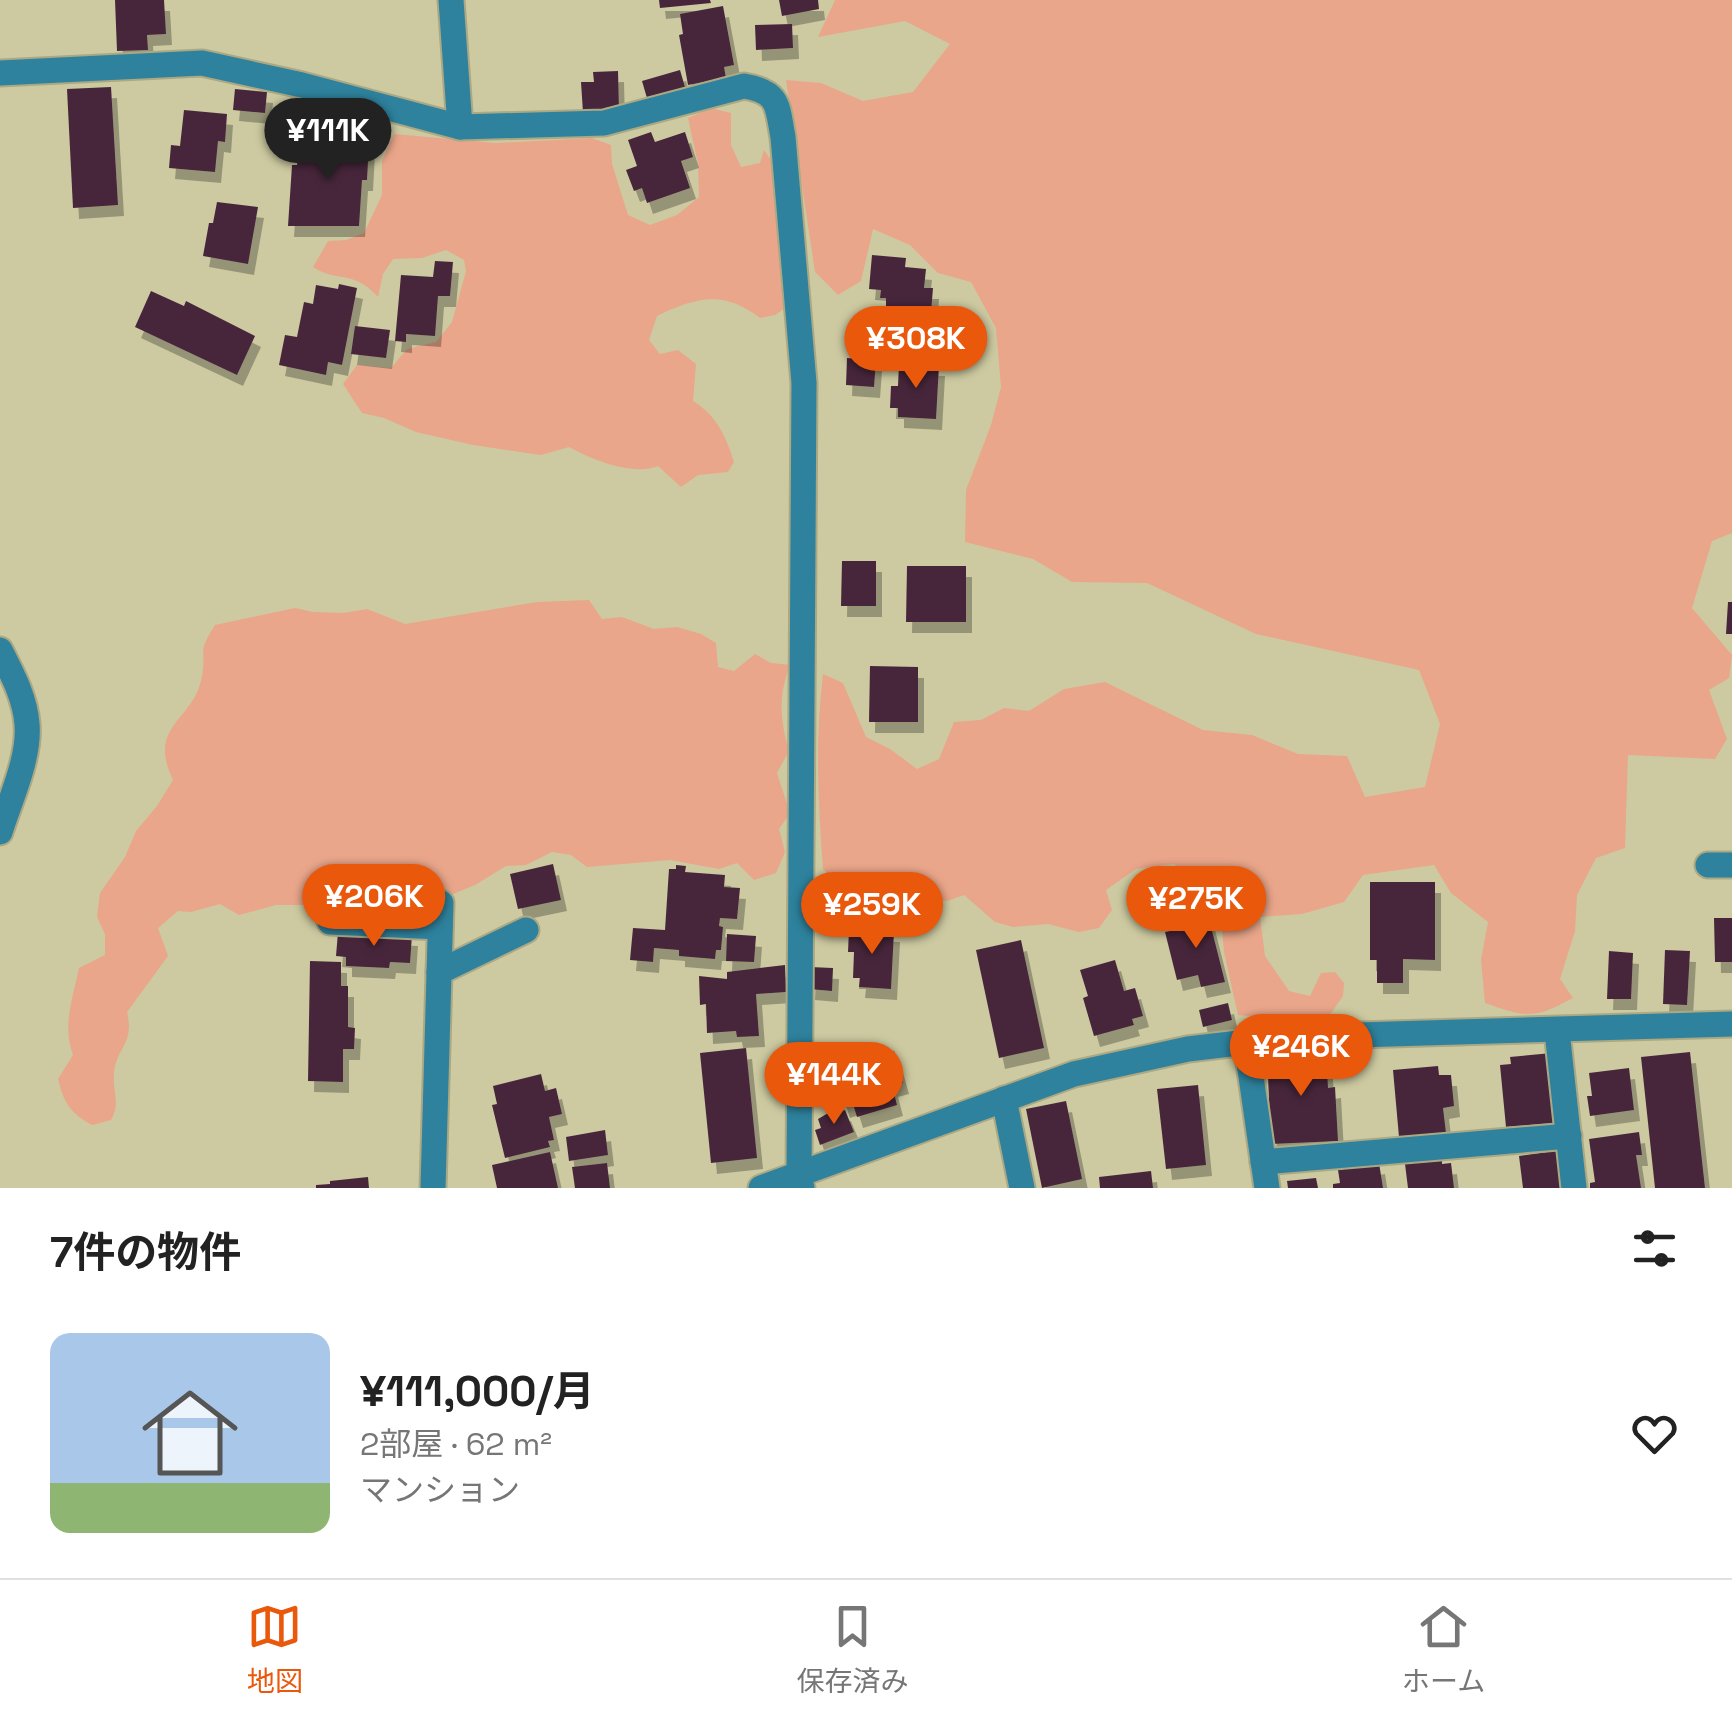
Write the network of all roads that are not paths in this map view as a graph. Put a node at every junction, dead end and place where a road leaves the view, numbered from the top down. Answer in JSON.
{"nodes":[{"id":1,"x":451,"y":0,"type":"edge"},
{"id":2,"x":0,"y":74,"type":"edge"},
{"id":3,"x":460,"y":127,"type":"junction"},
{"id":4,"x":0,"y":650,"type":"edge"},
{"id":5,"x":0,"y":832,"type":"edge"},
{"id":6,"x":330,"y":922,"type":"dead end"},
{"id":7,"x":526,"y":930,"type":"dead end"},
{"id":8,"x":439,"y":972,"type":"junction"},
{"id":9,"x":1732,"y":1024,"type":"edge"},
{"id":10,"x":1557,"y":1031,"type":"junction"},
{"id":11,"x":1246,"y":1042,"type":"junction"},
{"id":12,"x":1004,"y":1099,"type":"junction"},
{"id":13,"x":1569,"y":1136,"type":"junction"},
{"id":14,"x":1265,"y":1175,"type":"edge"},
{"id":15,"x":800,"y":1181,"type":"edge"},
{"id":16,"x":432,"y":1188,"type":"edge"},
{"id":17,"x":761,"y":1188,"type":"edge"},
{"id":18,"x":1022,"y":1188,"type":"edge"},
{"id":19,"x":1574,"y":1188,"type":"edge"}],
"edges":[{"from":1,"to":3,"type":"street"},
{"from":2,"to":3,"type":"street"},
{"from":3,"to":15,"type":"street"},
{"from":4,"to":5,"type":"street"},
{"from":6,"to":8,"type":"street"},
{"from":7,"to":8,"type":"street"},
{"from":8,"to":16,"type":"street"},
{"from":9,"to":10,"type":"street"},
{"from":10,"to":11,"type":"street"},
{"from":10,"to":13,"type":"street"},
{"from":11,"to":12,"type":"street"},
{"from":11,"to":14,"type":"street"},
{"from":12,"to":15,"type":"street"},
{"from":12,"to":18,"type":"street"},
{"from":13,"to":14,"type":"street"},
{"from":13,"to":19,"type":"street"},
{"from":15,"to":17,"type":"street"}]}
